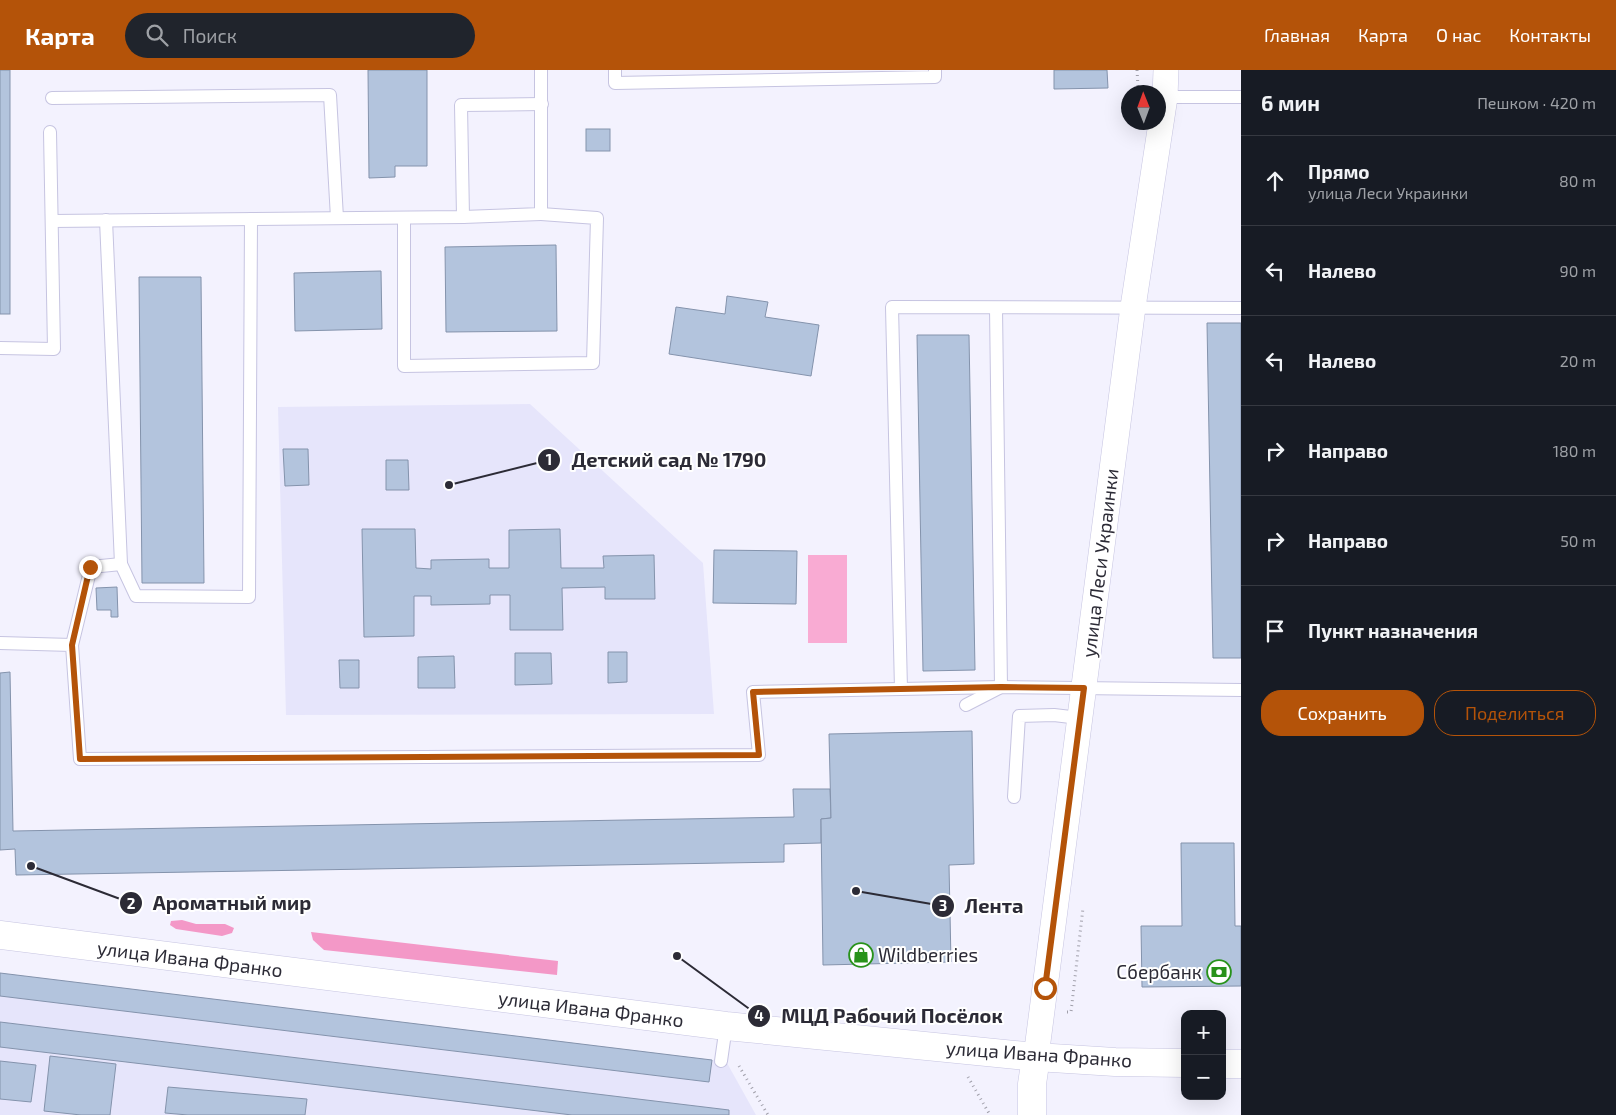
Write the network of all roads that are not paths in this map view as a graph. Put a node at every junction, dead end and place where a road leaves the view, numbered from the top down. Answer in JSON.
{"nodes":[{"id":1,"x":541,"y":70,"type":"edge"},
{"id":2,"x":615,"y":70,"type":"edge"},
{"id":3,"x":935,"y":70,"type":"edge"},
{"id":4,"x":1166,"y":70,"type":"edge"},
{"id":5,"x":1165,"y":85,"type":"edge"},
{"id":6,"x":1166,"y":97,"type":"edge"},
{"id":7,"x":1241,"y":97,"type":"edge"},
{"id":8,"x":52,"y":98,"type":"dead end"},
{"id":9,"x":542,"y":104,"type":"junction"},
{"id":10,"x":1160,"y":130,"type":"edge"},
{"id":11,"x":50,"y":132,"type":"dead end"},
{"id":12,"x":541,"y":214,"type":"junction"},
{"id":13,"x":463,"y":217,"type":"junction"},
{"id":14,"x":336,"y":218,"type":"junction"},
{"id":15,"x":404,"y":218,"type":"junction"},
{"id":16,"x":251,"y":219,"type":"junction"},
{"id":17,"x":106,"y":220,"type":"junction"},
{"id":18,"x":52,"y":221,"type":"junction"},
{"id":19,"x":1134,"y":307,"type":"junction"},
{"id":20,"x":996,"y":308,"type":"junction"},
{"id":21,"x":1241,"y":308,"type":"edge"},
{"id":22,"x":0,"y":348,"type":"edge"},
{"id":23,"x":121,"y":564,"type":"junction"},
{"id":24,"x":0,"y":643,"type":"edge"},
{"id":25,"x":72,"y":645,"type":"junction"},
{"id":26,"x":1001,"y":687,"type":"junction"},
{"id":27,"x":1084,"y":688,"type":"junction"},
{"id":28,"x":901,"y":689,"type":"junction"},
{"id":29,"x":1241,"y":690,"type":"edge"},
{"id":30,"x":966,"y":704,"type":"dead end"},
{"id":31,"x":1080,"y":718,"type":"junction"},
{"id":32,"x":1014,"y":797,"type":"dead end"},
{"id":33,"x":0,"y":935,"type":"edge"},
{"id":34,"x":725,"y":1034,"type":"junction"},
{"id":35,"x":1036,"y":1057,"type":"junction"},
{"id":36,"x":721,"y":1061,"type":"dead end"},
{"id":37,"x":1181,"y":1063,"type":"edge"},
{"id":38,"x":1226,"y":1064,"type":"edge"},
{"id":39,"x":1241,"y":1064,"type":"edge"},
{"id":40,"x":1032,"y":1115,"type":"edge"}],
"edges":[{"from":1,"to":9,"type":"lane"},
{"from":2,"to":3,"type":"lane"},
{"from":4,"to":5,"type":"street","name":"улица Леси Украинки"},
{"from":6,"to":7,"type":"lane"},
{"from":8,"to":14,"type":"lane"},
{"from":9,"to":12,"type":"lane"},
{"from":9,"to":13,"type":"lane"},
{"from":10,"to":19,"type":"street","name":"улица Леси Украинки"},
{"from":11,"to":18,"type":"lane"},
{"from":12,"to":13,"type":"lane"},
{"from":12,"to":15,"type":"lane"},
{"from":13,"to":15,"type":"lane"},
{"from":14,"to":15,"type":"lane"},
{"from":14,"to":16,"type":"lane"},
{"from":16,"to":17,"type":"lane"},
{"from":16,"to":23,"type":"lane"},
{"from":17,"to":18,"type":"lane"},
{"from":17,"to":23,"type":"lane"},
{"from":18,"to":22,"type":"lane"},
{"from":19,"to":20,"type":"lane"},
{"from":19,"to":21,"type":"lane"},
{"from":19,"to":27,"type":"street","name":"улица Леси Украинки"},
{"from":20,"to":26,"type":"lane"},
{"from":20,"to":28,"type":"lane"},
{"from":23,"to":25,"type":"lane"},
{"from":24,"to":25,"type":"lane"},
{"from":25,"to":28,"type":"lane"},
{"from":26,"to":27,"type":"lane"},
{"from":26,"to":28,"type":"lane"},
{"from":26,"to":30,"type":"lane"},
{"from":27,"to":29,"type":"lane"},
{"from":27,"to":31,"type":"street","name":"улица Леси Украинки"},
{"from":31,"to":32,"type":"lane"},
{"from":31,"to":35,"type":"street","name":"улица Леси Украинки"},
{"from":33,"to":34,"type":"street","name":"улица Ивана Франко"},
{"from":34,"to":35,"type":"street","name":"улица Ивана Франко"},
{"from":34,"to":36,"type":"lane"},
{"from":35,"to":37,"type":"street","name":"улица Ивана Франко"},
{"from":35,"to":40,"type":"street"},
{"from":38,"to":39,"type":"street"}]}
